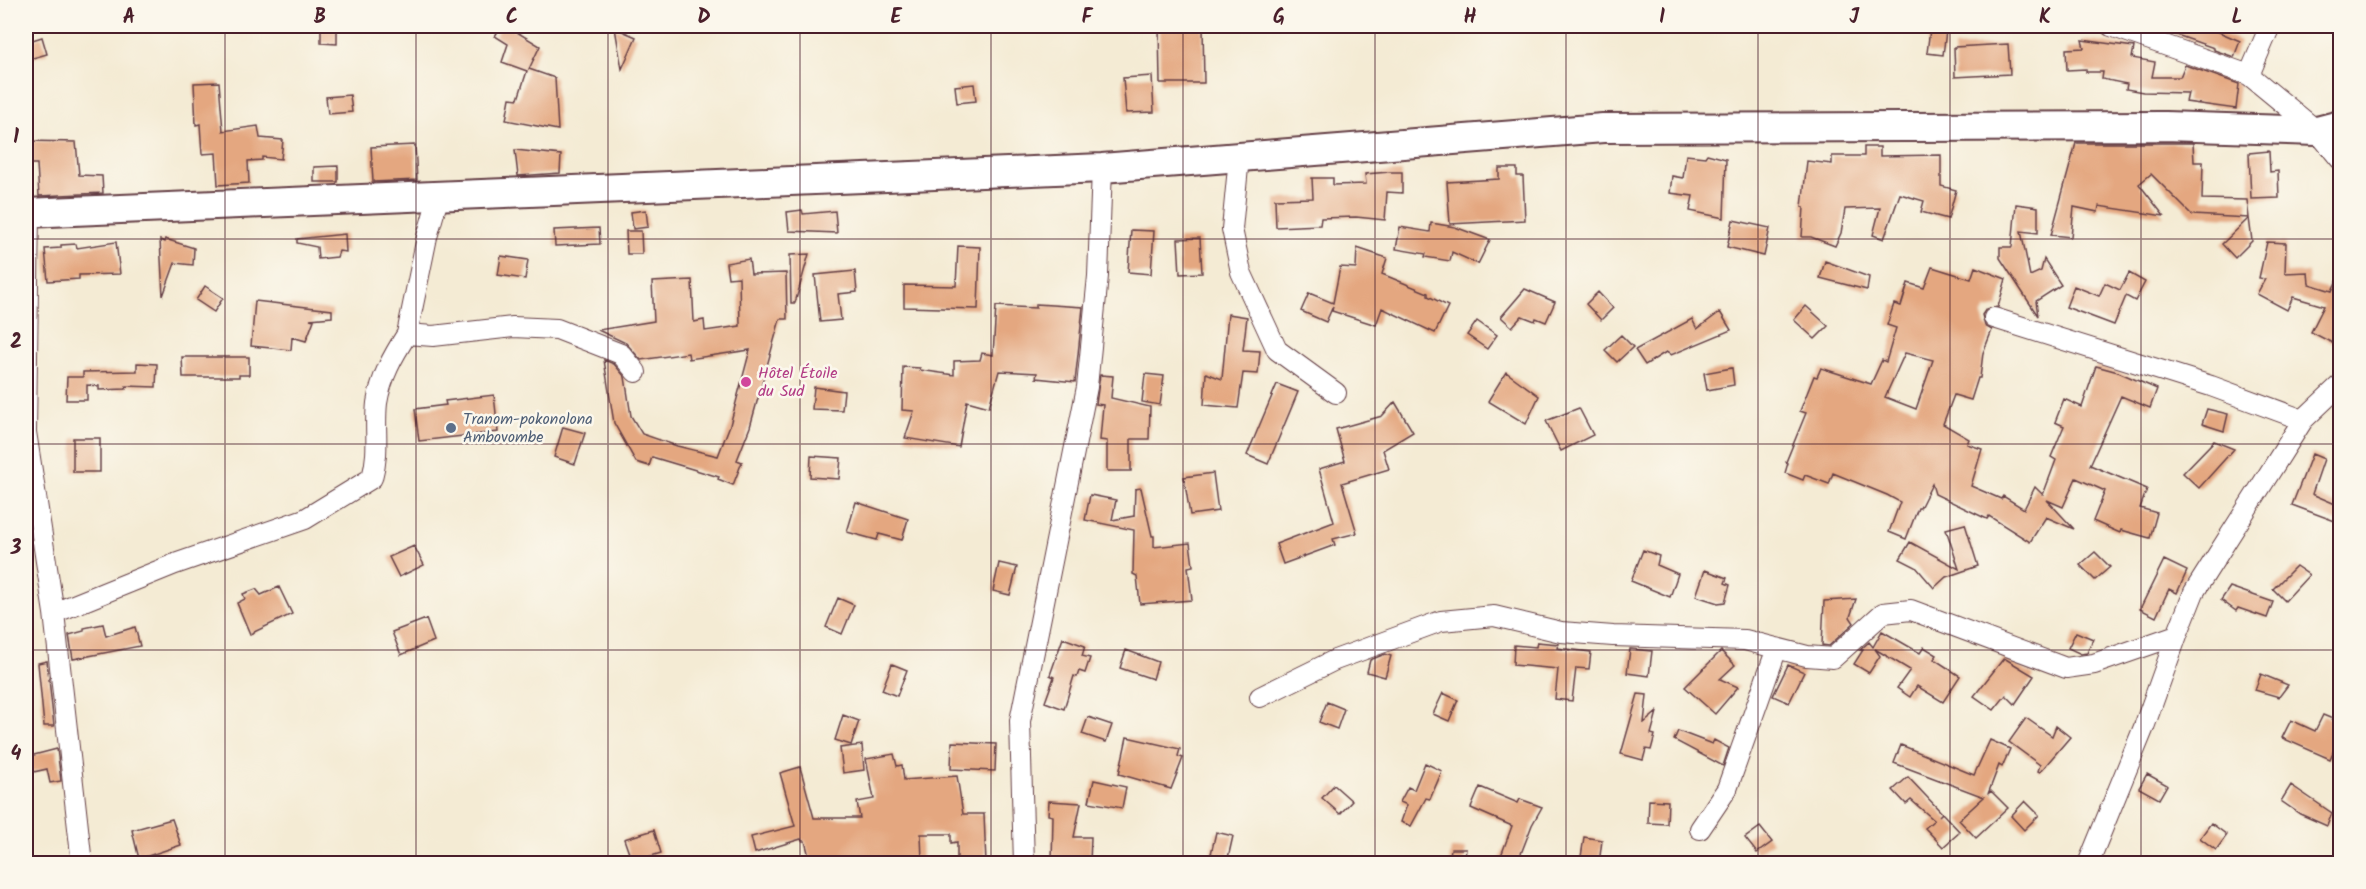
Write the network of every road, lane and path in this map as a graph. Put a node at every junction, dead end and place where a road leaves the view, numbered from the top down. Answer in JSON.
{"nodes":[{"id":1,"x":2111,"y":26,"type":"edge"},
{"id":2,"x":2270,"y":26,"type":"edge"},
{"id":3,"x":2249,"y":75,"type":"junction"},
{"id":4,"x":2329,"y":128,"type":"edge"},
{"id":5,"x":1239,"y":157,"type":"junction"},
{"id":6,"x":2340,"y":159,"type":"edge"},
{"id":7,"x":1102,"y":168,"type":"junction"},
{"id":8,"x":439,"y":195,"type":"junction"},
{"id":9,"x":27,"y":213,"type":"edge"},
{"id":10,"x":1994,"y":318,"type":"dead end"},
{"id":11,"x":407,"y":334,"type":"junction"},
{"id":12,"x":636,"y":372,"type":"dead end"},
{"id":13,"x":2340,"y":385,"type":"edge"},
{"id":14,"x":1336,"y":393,"type":"dead end"},
{"id":15,"x":2303,"y":420,"type":"junction"},
{"id":16,"x":54,"y":613,"type":"junction"},
{"id":17,"x":2176,"y":634,"type":"junction"},
{"id":18,"x":1777,"y":648,"type":"junction"},
{"id":19,"x":1260,"y":697,"type":"dead end"},
{"id":20,"x":1700,"y":829,"type":"dead end"},
{"id":21,"x":82,"y":864,"type":"edge"},
{"id":22,"x":1024,"y":864,"type":"edge"},
{"id":23,"x":2088,"y":864,"type":"edge"}],
"edges":[{"from":1,"to":3,"type":"street"},
{"from":2,"to":3,"type":"street"},
{"from":3,"to":4,"type":"street"},
{"from":4,"to":5,"type":"main road"},
{"from":4,"to":6,"type":"street"},
{"from":5,"to":7,"type":"main road"},
{"from":5,"to":14,"type":"street"},
{"from":7,"to":8,"type":"main road"},
{"from":7,"to":22,"type":"street"},
{"from":8,"to":9,"type":"main road"},
{"from":8,"to":11,"type":"street"},
{"from":9,"to":16,"type":"street"},
{"from":10,"to":15,"type":"street"},
{"from":11,"to":12,"type":"street"},
{"from":11,"to":16,"type":"street"},
{"from":13,"to":15,"type":"street"},
{"from":15,"to":17,"type":"street"},
{"from":16,"to":21,"type":"street"},
{"from":17,"to":18,"type":"street"},
{"from":17,"to":23,"type":"street"},
{"from":18,"to":19,"type":"street"},
{"from":18,"to":20,"type":"street"}]}
